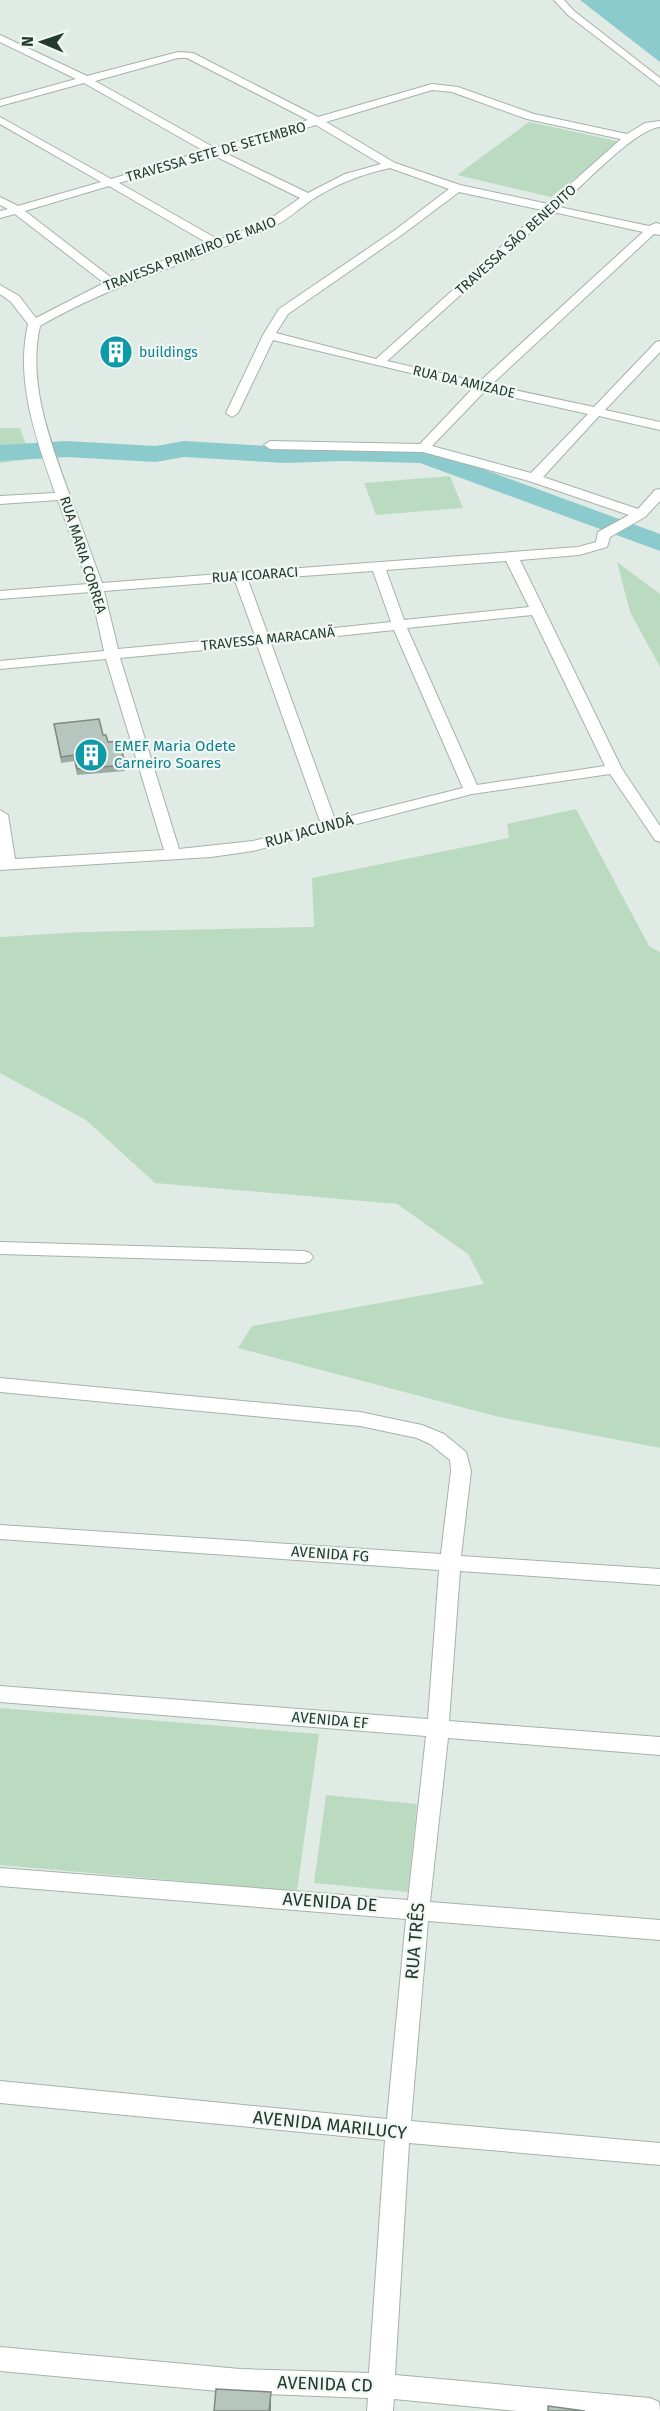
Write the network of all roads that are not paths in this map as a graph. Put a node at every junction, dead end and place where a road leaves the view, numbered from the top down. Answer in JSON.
{"nodes":[{"id":1,"x":559,"y":0,"type":"edge"},
{"id":2,"x":0,"y":38,"type":"edge"},
{"id":3,"x":84,"y":80,"type":"junction"},
{"id":4,"x":660,"y":83,"type":"edge"},
{"id":5,"x":0,"y":103,"type":"edge"},
{"id":6,"x":0,"y":120,"type":"edge"},
{"id":7,"x":319,"y":122,"type":"junction"},
{"id":8,"x":658,"y":124,"type":"edge"},
{"id":9,"x":629,"y":138,"type":"junction"},
{"id":10,"x":216,"y":153,"type":"junction"},
{"id":11,"x":391,"y":165,"type":"junction"},
{"id":12,"x":110,"y":182,"type":"junction"},
{"id":13,"x":457,"y":188,"type":"junction"},
{"id":14,"x":309,"y":198,"type":"junction"},
{"id":15,"x":0,"y":200,"type":"edge"},
{"id":16,"x":551,"y":209,"type":"junction"},
{"id":17,"x":17,"y":210,"type":"junction"},
{"id":18,"x":0,"y":215,"type":"edge"},
{"id":19,"x":657,"y":228,"type":"edge"},
{"id":20,"x":218,"y":244,"type":"junction"},
{"id":21,"x":112,"y":284,"type":"junction"},
{"id":22,"x":0,"y":289,"type":"edge"},
{"id":23,"x":34,"y":324,"type":"junction"},
{"id":24,"x":269,"y":335,"type":"junction"},
{"id":25,"x":660,"y":345,"type":"edge"},
{"id":26,"x":378,"y":363,"type":"junction"},
{"id":27,"x":481,"y":387,"type":"junction"},
{"id":28,"x":597,"y":412,"type":"junction"},
{"id":29,"x":232,"y":413,"type":"dead end"},
{"id":30,"x":660,"y":426,"type":"edge"},
{"id":31,"x":270,"y":445,"type":"dead end"},
{"id":32,"x":423,"y":448,"type":"junction"},
{"id":33,"x":534,"y":478,"type":"junction"},
{"id":34,"x":660,"y":493,"type":"edge"},
{"id":35,"x":64,"y":496,"type":"junction"},
{"id":36,"x":0,"y":500,"type":"edge"},
{"id":37,"x":640,"y":514,"type":"junction"},
{"id":38,"x":511,"y":556,"type":"junction"},
{"id":39,"x":378,"y":567,"type":"junction"},
{"id":40,"x":240,"y":576,"type":"junction"},
{"id":41,"x":96,"y":588,"type":"junction"},
{"id":42,"x":0,"y":595,"type":"edge"},
{"id":43,"x":536,"y":610,"type":"junction"},
{"id":44,"x":399,"y":625,"type":"junction"},
{"id":45,"x":262,"y":640,"type":"junction"},
{"id":46,"x":112,"y":654,"type":"junction"},
{"id":47,"x":0,"y":664,"type":"edge"},
{"id":48,"x":614,"y":769,"type":"junction"},
{"id":49,"x":472,"y":790,"type":"junction"},
{"id":50,"x":0,"y":815,"type":"edge"},
{"id":51,"x":329,"y":825,"type":"junction"},
{"id":52,"x":3,"y":835,"type":"edge"},
{"id":53,"x":660,"y":837,"type":"edge"},
{"id":54,"x":173,"y":855,"type":"junction"},
{"id":55,"x":4,"y":865,"type":"edge"},
{"id":56,"x":0,"y":1248,"type":"edge"},
{"id":57,"x":304,"y":1257,"type":"dead end"},
{"id":58,"x":0,"y":1385,"type":"edge"},
{"id":59,"x":0,"y":1532,"type":"edge"},
{"id":60,"x":450,"y":1562,"type":"junction"},
{"id":61,"x":660,"y":1576,"type":"edge"},
{"id":62,"x":0,"y":1694,"type":"edge"},
{"id":63,"x":438,"y":1729,"type":"junction"},
{"id":64,"x":660,"y":1746,"type":"edge"},
{"id":65,"x":0,"y":1876,"type":"edge"},
{"id":66,"x":418,"y":1909,"type":"junction"},
{"id":67,"x":660,"y":1930,"type":"edge"},
{"id":68,"x":0,"y":2092,"type":"edge"},
{"id":69,"x":398,"y":2132,"type":"junction"},
{"id":70,"x":660,"y":2154,"type":"edge"},
{"id":71,"x":0,"y":2359,"type":"edge"},
{"id":72,"x":381,"y":2399,"type":"edge"},
{"id":73,"x":650,"y":2411,"type":"edge"}],
"edges":[{"from":1,"to":4,"type":"street"},
{"from":2,"to":3,"type":"street"},
{"from":3,"to":5,"type":"street"},
{"from":3,"to":7,"type":"street"},
{"from":3,"to":10,"type":"street"},
{"from":6,"to":12,"type":"street"},
{"from":7,"to":9,"type":"street","name":"TRAVESSA SETE DE SETEMBRO"},
{"from":7,"to":10,"type":"street","name":"TRAVESSA SETE DE SETEMBRO"},
{"from":7,"to":11,"type":"street"},
{"from":8,"to":9,"type":"street","name":"TRAVESSA SÃO BENEDITO"},
{"from":9,"to":16,"type":"street","name":"TRAVESSA SÃO BENEDITO"},
{"from":10,"to":12,"type":"street","name":"TRAVESSA SETE DE SETEMBRO"},
{"from":10,"to":14,"type":"street"},
{"from":11,"to":13,"type":"street"},
{"from":11,"to":14,"type":"street","name":"TRAVESSA PRIMEIRO DE MAIO"},
{"from":12,"to":17,"type":"street","name":"TRAVESSA SETE DE SETEMBRO"},
{"from":12,"to":20,"type":"street"},
{"from":13,"to":16,"type":"street"},
{"from":13,"to":24,"type":"street"},
{"from":14,"to":20,"type":"street","name":"TRAVESSA PRIMEIRO DE MAIO"},
{"from":15,"to":17,"type":"street"},
{"from":16,"to":19,"type":"street"},
{"from":16,"to":26,"type":"street","name":"TRAVESSA SÃO BENEDITO"},
{"from":17,"to":18,"type":"street","name":"TRAVESSA SETE DE SETEMBRO"},
{"from":17,"to":21,"type":"street"},
{"from":19,"to":27,"type":"street"},
{"from":20,"to":21,"type":"street","name":"TRAVESSA PRIMEIRO DE MAIO"},
{"from":21,"to":23,"type":"street","name":"TRAVESSA PRIMEIRO DE MAIO"},
{"from":22,"to":23,"type":"street"},
{"from":23,"to":35,"type":"street","name":"RUA MARIA CORREA"},
{"from":24,"to":26,"type":"street","name":"RUA DA AMIZADE"},
{"from":24,"to":29,"type":"street"},
{"from":25,"to":28,"type":"street"},
{"from":26,"to":27,"type":"street","name":"RUA DA AMIZADE"},
{"from":27,"to":28,"type":"street","name":"RUA DA AMIZADE"},
{"from":27,"to":32,"type":"street"},
{"from":28,"to":30,"type":"street","name":"RUA DA AMIZADE"},
{"from":28,"to":33,"type":"street"},
{"from":31,"to":32,"type":"street"},
{"from":32,"to":33,"type":"street"},
{"from":33,"to":37,"type":"street"},
{"from":34,"to":37,"type":"street"},
{"from":35,"to":36,"type":"street"},
{"from":35,"to":41,"type":"street","name":"RUA MARIA CORREA"},
{"from":37,"to":38,"type":"street","name":"RUA ICOARACI"},
{"from":38,"to":39,"type":"street","name":"RUA ICOARACI"},
{"from":38,"to":43,"type":"street"},
{"from":39,"to":40,"type":"street","name":"RUA ICOARACI"},
{"from":39,"to":44,"type":"street"},
{"from":40,"to":41,"type":"street","name":"RUA ICOARACI"},
{"from":40,"to":45,"type":"street"},
{"from":41,"to":42,"type":"street","name":"RUA ICOARACI"},
{"from":41,"to":46,"type":"street","name":"RUA MARIA CORREA"},
{"from":43,"to":44,"type":"street","name":"TRAVESSA MARACANÃ"},
{"from":43,"to":48,"type":"street"},
{"from":44,"to":45,"type":"street","name":"TRAVESSA MARACANÃ"},
{"from":44,"to":49,"type":"street"},
{"from":45,"to":46,"type":"street","name":"TRAVESSA MARACANÃ"},
{"from":45,"to":51,"type":"street"},
{"from":46,"to":47,"type":"street","name":"TRAVESSA MARACANÃ"},
{"from":46,"to":54,"type":"street","name":"RUA MARIA CORREA"},
{"from":48,"to":49,"type":"street","name":"RUA JACUNDÁ"},
{"from":48,"to":53,"type":"street"},
{"from":49,"to":51,"type":"street","name":"RUA JACUNDÁ"},
{"from":50,"to":52,"type":"street"},
{"from":51,"to":54,"type":"street","name":"RUA JACUNDÁ"},
{"from":52,"to":55,"type":"street"},
{"from":54,"to":55,"type":"street","name":"RUA JACUNDÁ"},
{"from":56,"to":57,"type":"street"},
{"from":58,"to":60,"type":"street","name":"RUA TRÊS"},
{"from":59,"to":60,"type":"street","name":"AVENIDA FG"},
{"from":60,"to":61,"type":"street","name":"AVENIDA FG"},
{"from":60,"to":63,"type":"street","name":"RUA TRÊS"},
{"from":62,"to":63,"type":"street","name":"AVENIDA EF"},
{"from":63,"to":64,"type":"street","name":"AVENIDA EF"},
{"from":63,"to":66,"type":"street","name":"RUA TRÊS"},
{"from":65,"to":66,"type":"street","name":"AVENIDA DE"},
{"from":66,"to":67,"type":"street","name":"AVENIDA DE"},
{"from":66,"to":69,"type":"street","name":"RUA TRÊS"},
{"from":68,"to":69,"type":"street","name":"AVENIDA MARILUCY"},
{"from":69,"to":70,"type":"street","name":"AVENIDA MARILUCY"},
{"from":69,"to":72,"type":"street","name":"RUA TRÊS"},
{"from":71,"to":72,"type":"street","name":"AVENIDA CD"},
{"from":72,"to":73,"type":"street","name":"AVENIDA CD"}]}
